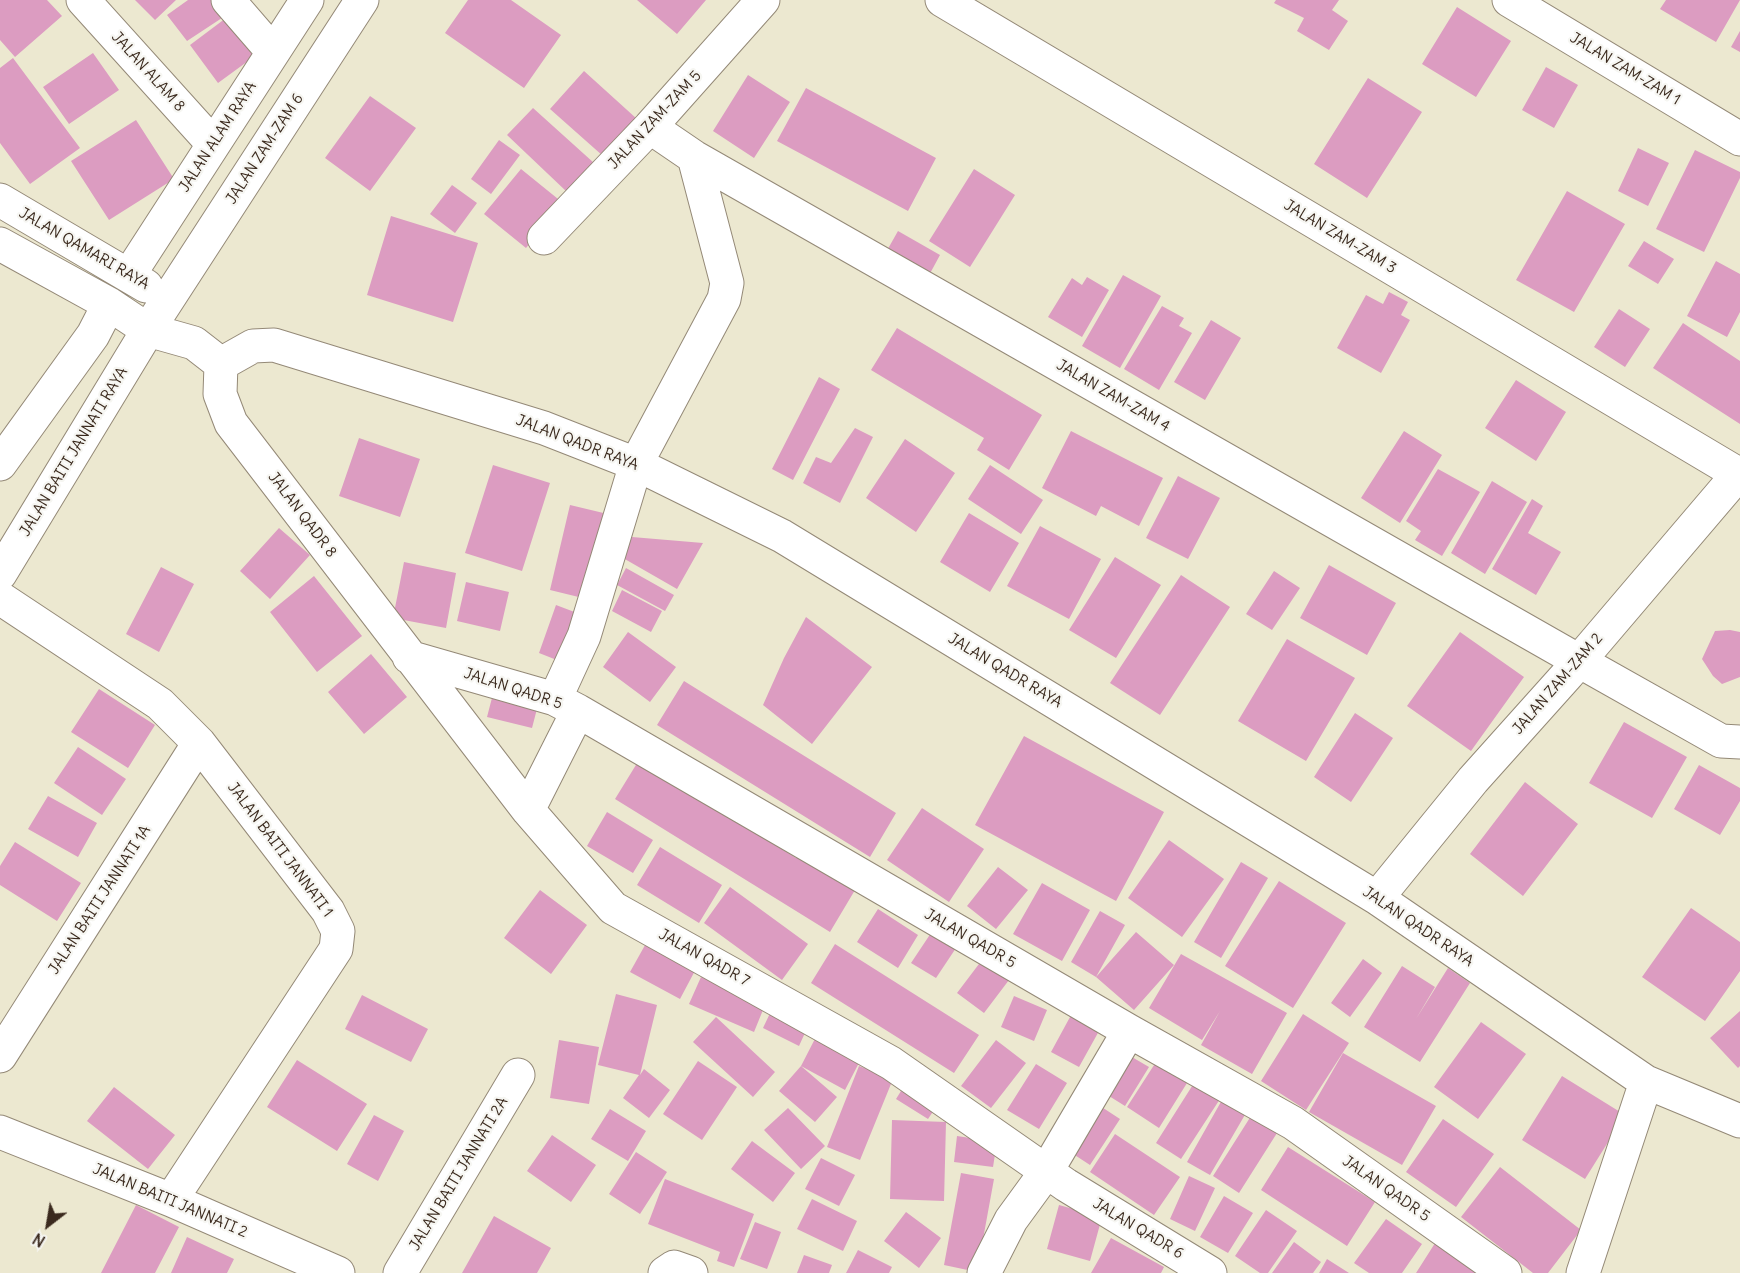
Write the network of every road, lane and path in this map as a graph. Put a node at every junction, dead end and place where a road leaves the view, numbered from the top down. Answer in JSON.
{"nodes":[{"id":1,"x":82,"y":0,"type":"edge"},
{"id":2,"x":228,"y":0,"type":"edge"},
{"id":3,"x":307,"y":0,"type":"edge"},
{"id":4,"x":362,"y":0,"type":"edge"},
{"id":5,"x":763,"y":0,"type":"edge"},
{"id":6,"x":942,"y":0,"type":"edge"},
{"id":7,"x":1509,"y":0,"type":"edge"},
{"id":8,"x":273,"y":52,"type":"junction"},
{"id":9,"x":650,"y":127,"type":"junction"},
{"id":10,"x":1740,"y":139,"type":"edge"},
{"id":11,"x":213,"y":144,"type":"junction"},
{"id":12,"x":694,"y":157,"type":"junction"},
{"id":13,"x":0,"y":200,"type":"edge"},
{"id":14,"x":544,"y":238,"type":"dead end"},
{"id":15,"x":0,"y":244,"type":"edge"},
{"id":16,"x":129,"y":275,"type":"junction"},
{"id":17,"x":168,"y":299,"type":"junction"},
{"id":18,"x":109,"y":304,"type":"junction"},
{"id":19,"x":148,"y":330,"type":"junction"},
{"id":20,"x":194,"y":343,"type":"junction"},
{"id":21,"x":221,"y":364,"type":"junction"},
{"id":22,"x":0,"y":464,"type":"edge"},
{"id":23,"x":636,"y":464,"type":"junction"},
{"id":24,"x":1740,"y":473,"type":"edge"},
{"id":25,"x":0,"y":573,"type":"edge"},
{"id":26,"x":0,"y":598,"type":"edge"},
{"id":27,"x":409,"y":657,"type":"junction"},
{"id":28,"x":1579,"y":662,"type":"junction"},
{"id":29,"x":567,"y":705,"type":"junction"},
{"id":30,"x":1740,"y":742,"type":"edge"},
{"id":31,"x":200,"y":743,"type":"junction"},
{"id":32,"x":528,"y":810,"type":"junction"},
{"id":33,"x":1377,"y":898,"type":"junction"},
{"id":34,"x":1129,"y":1031,"type":"junction"},
{"id":35,"x":0,"y":1056,"type":"edge"},
{"id":36,"x":518,"y":1075,"type":"dead end"},
{"id":37,"x":1646,"y":1082,"type":"junction"},
{"id":38,"x":1740,"y":1121,"type":"edge"},
{"id":39,"x":0,"y":1132,"type":"edge"},
{"id":40,"x":1056,"y":1179,"type":"junction"},
{"id":41,"x":171,"y":1200,"type":"junction"},
{"id":42,"x":338,"y":1273,"type":"edge"},
{"id":43,"x":400,"y":1273,"type":"edge"},
{"id":44,"x":665,"y":1273,"type":"edge"},
{"id":45,"x":691,"y":1273,"type":"edge"},
{"id":46,"x":984,"y":1273,"type":"edge"},
{"id":47,"x":1210,"y":1273,"type":"edge"},
{"id":48,"x":1505,"y":1273,"type":"edge"},
{"id":49,"x":1583,"y":1273,"type":"edge"}],
"edges":[{"from":1,"to":11,"type":"street","name":"JALAN ALAM 8"},
{"from":2,"to":8,"type":"street"},
{"from":3,"to":8,"type":"street","name":"JALAN ALAM RAYA"},
{"from":4,"to":17,"type":"street","name":"JALAN ZAM-ZAM 6"},
{"from":5,"to":9,"type":"street","name":"JALAN ZAM-ZAM 5"},
{"from":6,"to":24,"type":"street","name":"JALAN ZAM-ZAM 3"},
{"from":7,"to":10,"type":"street","name":"JALAN ZAM-ZAM 1"},
{"from":8,"to":11,"type":"street","name":"JALAN ALAM RAYA"},
{"from":9,"to":12,"type":"street","name":"JALAN ZAM-ZAM 4"},
{"from":9,"to":14,"type":"street","name":"JALAN ZAM-ZAM 5"},
{"from":11,"to":16,"type":"street","name":"JALAN ALAM RAYA"},
{"from":12,"to":23,"type":"street"},
{"from":12,"to":28,"type":"street","name":"JALAN ZAM-ZAM 4"},
{"from":13,"to":16,"type":"street","name":"JALAN QAMARI RAYA"},
{"from":15,"to":18,"type":"street"},
{"from":16,"to":17,"type":"street","name":"JALAN QAMARI RAYA"},
{"from":17,"to":19,"type":"street","name":"JALAN ZAM-ZAM 6"},
{"from":17,"to":20,"type":"street"},
{"from":18,"to":19,"type":"street"},
{"from":18,"to":22,"type":"street"},
{"from":19,"to":20,"type":"street"},
{"from":19,"to":25,"type":"street","name":"JALAN BAITI JANNATI RAYA"},
{"from":20,"to":21,"type":"street"},
{"from":21,"to":23,"type":"street","name":"JALAN QADR RAYA"},
{"from":21,"to":27,"type":"street","name":"JALAN QADR 8"},
{"from":23,"to":29,"type":"street"},
{"from":23,"to":33,"type":"street","name":"JALAN QADR RAYA"},
{"from":24,"to":28,"type":"street","name":"JALAN ZAM-ZAM 2"},
{"from":26,"to":31,"type":"street","name":"JALAN BAITI JANNATI 1"},
{"from":27,"to":29,"type":"street","name":"JALAN QADR 5"},
{"from":27,"to":32,"type":"street","name":"JALAN QADR 7"},
{"from":28,"to":30,"type":"street","name":"JALAN ZAM-ZAM 4"},
{"from":28,"to":33,"type":"street","name":"JALAN ZAM-ZAM 2"},
{"from":29,"to":32,"type":"street"},
{"from":29,"to":34,"type":"street","name":"JALAN QADR 5"},
{"from":31,"to":35,"type":"street","name":"JALAN BAITI JANNATI 1A"},
{"from":31,"to":41,"type":"street","name":"JALAN BAITI JANNATI 1"},
{"from":32,"to":40,"type":"street","name":"JALAN QADR 7"},
{"from":33,"to":37,"type":"street","name":"JALAN QADR RAYA"},
{"from":34,"to":40,"type":"street"},
{"from":34,"to":48,"type":"street","name":"JALAN QADR 5"},
{"from":36,"to":43,"type":"street","name":"JALAN BAITI JANNATI 2A"},
{"from":37,"to":38,"type":"street","name":"JALAN QADR RAYA"},
{"from":37,"to":49,"type":"street"},
{"from":39,"to":41,"type":"street","name":"JALAN BAITI JANNATI 2"},
{"from":40,"to":46,"type":"street"},
{"from":40,"to":47,"type":"street","name":"JALAN QADR 6"},
{"from":41,"to":42,"type":"street","name":"JALAN BAITI JANNATI 2"},
{"from":44,"to":45,"type":"street"}]}
